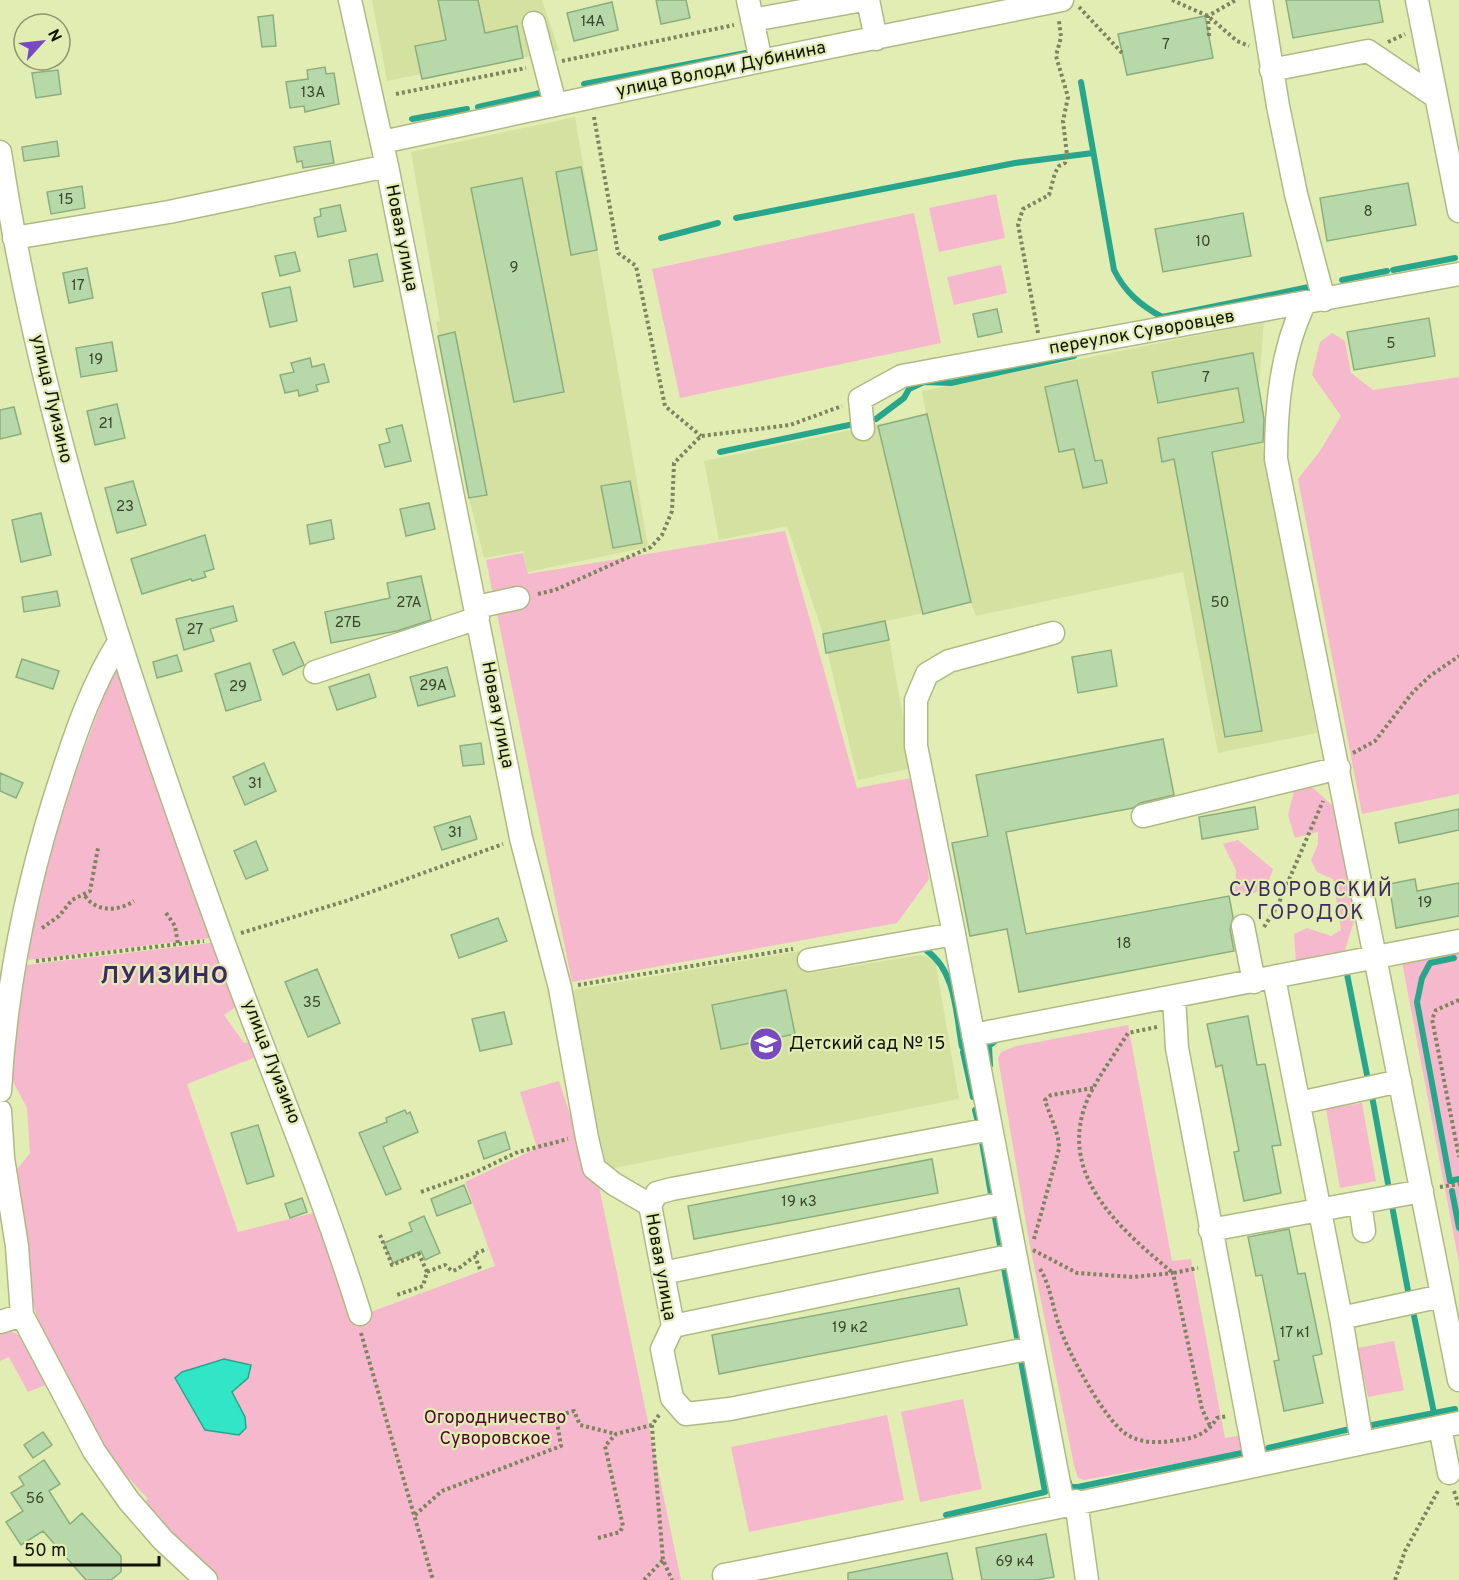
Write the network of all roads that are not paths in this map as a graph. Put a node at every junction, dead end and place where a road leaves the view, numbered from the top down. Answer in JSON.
{"nodes":[{"id":1,"x":350,"y":0,"type":"edge"},
{"id":2,"x":862,"y":0,"type":"edge"},
{"id":3,"x":868,"y":0,"type":"edge"},
{"id":4,"x":1063,"y":0,"type":"edge"},
{"id":5,"x":1261,"y":0,"type":"edge"},
{"id":6,"x":1417,"y":0,"type":"edge"},
{"id":7,"x":987,"y":8,"type":"edge"},
{"id":8,"x":750,"y":10,"type":"edge"},
{"id":9,"x":534,"y":23,"type":"dead end"},
{"id":10,"x":876,"y":39,"type":"junction"},
{"id":11,"x":760,"y":61,"type":"junction"},
{"id":12,"x":1270,"y":62,"type":"junction"},
{"id":13,"x":1436,"y":97,"type":"junction"},
{"id":14,"x":555,"y":104,"type":"junction"},
{"id":15,"x":382,"y":142,"type":"junction"},
{"id":16,"x":0,"y":152,"type":"edge"},
{"id":17,"x":387,"y":166,"type":"junction"},
{"id":18,"x":1459,"y":211,"type":"edge"},
{"id":19,"x":5,"y":214,"type":"edge"},
{"id":20,"x":14,"y":238,"type":"junction"},
{"id":21,"x":1459,"y":274,"type":"edge"},
{"id":22,"x":1314,"y":302,"type":"junction"},
{"id":23,"x":863,"y":429,"type":"dead end"},
{"id":24,"x":518,"y":598,"type":"road end"},
{"id":25,"x":477,"y":613,"type":"junction"},
{"id":26,"x":1053,"y":633,"type":"dead end"},
{"id":27,"x":119,"y":642,"type":"junction"},
{"id":28,"x":315,"y":672,"type":"dead end"},
{"id":29,"x":1339,"y":770,"type":"junction"},
{"id":30,"x":1143,"y":816,"type":"dead end"},
{"id":31,"x":1243,"y":926,"type":"dead end"},
{"id":32,"x":954,"y":934,"type":"junction"},
{"id":33,"x":1459,"y":941,"type":"edge"},
{"id":34,"x":815,"y":958,"type":"road end"},
{"id":35,"x":1376,"y":958,"type":"junction"},
{"id":36,"x":1264,"y":980,"type":"junction"},
{"id":37,"x":1173,"y":997,"type":"junction"},
{"id":38,"x":973,"y":1035,"type":"junction"},
{"id":39,"x":1400,"y":1081,"type":"junction"},
{"id":40,"x":0,"y":1091,"type":"edge"},
{"id":41,"x":1299,"y":1103,"type":"junction"},
{"id":42,"x":0,"y":1111,"type":"edge"},
{"id":43,"x":991,"y":1129,"type":"junction"},
{"id":44,"x":1422,"y":1191,"type":"junction"},
{"id":45,"x":1004,"y":1203,"type":"junction"},
{"id":46,"x":1360,"y":1203,"type":"junction"},
{"id":47,"x":650,"y":1205,"type":"junction"},
{"id":48,"x":1319,"y":1210,"type":"junction"},
{"id":49,"x":1210,"y":1230,"type":"junction"},
{"id":50,"x":1364,"y":1231,"type":"dead end"},
{"id":51,"x":1021,"y":1251,"type":"junction"},
{"id":52,"x":663,"y":1273,"type":"junction"},
{"id":53,"x":1443,"y":1296,"type":"junction"},
{"id":54,"x":360,"y":1314,"type":"road end"},
{"id":55,"x":22,"y":1315,"type":"junction"},
{"id":56,"x":1341,"y":1318,"type":"junction"},
{"id":57,"x":0,"y":1322,"type":"edge"},
{"id":58,"x":673,"y":1326,"type":"junction"},
{"id":59,"x":1032,"y":1348,"type":"junction"},
{"id":60,"x":1459,"y":1380,"type":"edge"},
{"id":61,"x":1449,"y":1425,"type":"edge"},
{"id":62,"x":1362,"y":1443,"type":"junction"},
{"id":63,"x":1256,"y":1464,"type":"junction"},
{"id":64,"x":1449,"y":1473,"type":"road end"},
{"id":65,"x":1070,"y":1503,"type":"junction"},
{"id":66,"x":724,"y":1575,"type":"dead end"},
{"id":67,"x":206,"y":1580,"type":"edge"},
{"id":68,"x":1088,"y":1580,"type":"edge"}],
"edges":[{"from":1,"to":15,"type":"street","name":"Новая улица"},
{"from":2,"to":8,"type":"street"},
{"from":3,"to":10,"type":"street"},
{"from":4,"to":7,"type":"street","name":"улица Володи Дубинина"},
{"from":5,"to":12,"type":"street"},
{"from":6,"to":13,"type":"street"},
{"from":7,"to":10,"type":"street","name":"улица Володи Дубинина"},
{"from":8,"to":11,"type":"street"},
{"from":9,"to":14,"type":"street"},
{"from":10,"to":11,"type":"street","name":"улица Володи Дубинина"},
{"from":11,"to":14,"type":"street","name":"улица Володи Дубинина"},
{"from":12,"to":13,"type":"street"},
{"from":12,"to":22,"type":"street"},
{"from":13,"to":18,"type":"street"},
{"from":14,"to":15,"type":"street","name":"улица Володи Дубинина"},
{"from":15,"to":17,"type":"street","name":"Новая улица"},
{"from":16,"to":19,"type":"street","name":"улица Луизино"},
{"from":17,"to":20,"type":"street"},
{"from":17,"to":25,"type":"street","name":"Новая улица"},
{"from":19,"to":20,"type":"street","name":"улица Луизино"},
{"from":20,"to":27,"type":"street","name":"улица Луизино"},
{"from":21,"to":22,"type":"street","name":"переулок Суворовцев"},
{"from":22,"to":23,"type":"street","name":"переулок Суворовцев"},
{"from":22,"to":29,"type":"street"},
{"from":24,"to":25,"type":"street"},
{"from":25,"to":28,"type":"street"},
{"from":25,"to":47,"type":"street","name":"Новая улица"},
{"from":26,"to":32,"type":"street"},
{"from":27,"to":40,"type":"street"},
{"from":27,"to":54,"type":"street","name":"улица Луизино"},
{"from":29,"to":30,"type":"street"},
{"from":29,"to":35,"type":"street"},
{"from":31,"to":36,"type":"street"},
{"from":32,"to":34,"type":"street"},
{"from":32,"to":38,"type":"street"},
{"from":33,"to":35,"type":"street"},
{"from":35,"to":36,"type":"street"},
{"from":35,"to":39,"type":"street"},
{"from":36,"to":37,"type":"street"},
{"from":36,"to":41,"type":"street"},
{"from":37,"to":38,"type":"street"},
{"from":37,"to":49,"type":"street"},
{"from":38,"to":43,"type":"street"},
{"from":39,"to":41,"type":"street"},
{"from":39,"to":44,"type":"street"},
{"from":41,"to":48,"type":"street"},
{"from":42,"to":55,"type":"street"},
{"from":43,"to":45,"type":"street"},
{"from":43,"to":47,"type":"street"},
{"from":44,"to":46,"type":"street"},
{"from":44,"to":53,"type":"street"},
{"from":45,"to":51,"type":"street"},
{"from":45,"to":52,"type":"street"},
{"from":46,"to":48,"type":"street"},
{"from":46,"to":50,"type":"street"},
{"from":47,"to":52,"type":"street","name":"Новая улица"},
{"from":48,"to":49,"type":"street"},
{"from":48,"to":56,"type":"street"},
{"from":49,"to":63,"type":"street"},
{"from":51,"to":58,"type":"street"},
{"from":51,"to":59,"type":"street"},
{"from":52,"to":58,"type":"street","name":"Новая улица"},
{"from":53,"to":56,"type":"street"},
{"from":53,"to":60,"type":"street"},
{"from":55,"to":57,"type":"street"},
{"from":55,"to":67,"type":"street"},
{"from":56,"to":62,"type":"street"},
{"from":58,"to":59,"type":"street","name":"Новая улица"},
{"from":59,"to":65,"type":"street"},
{"from":61,"to":62,"type":"street"},
{"from":61,"to":64,"type":"street"},
{"from":62,"to":63,"type":"street"},
{"from":63,"to":65,"type":"street"},
{"from":65,"to":66,"type":"street"},
{"from":65,"to":68,"type":"street"}]}
